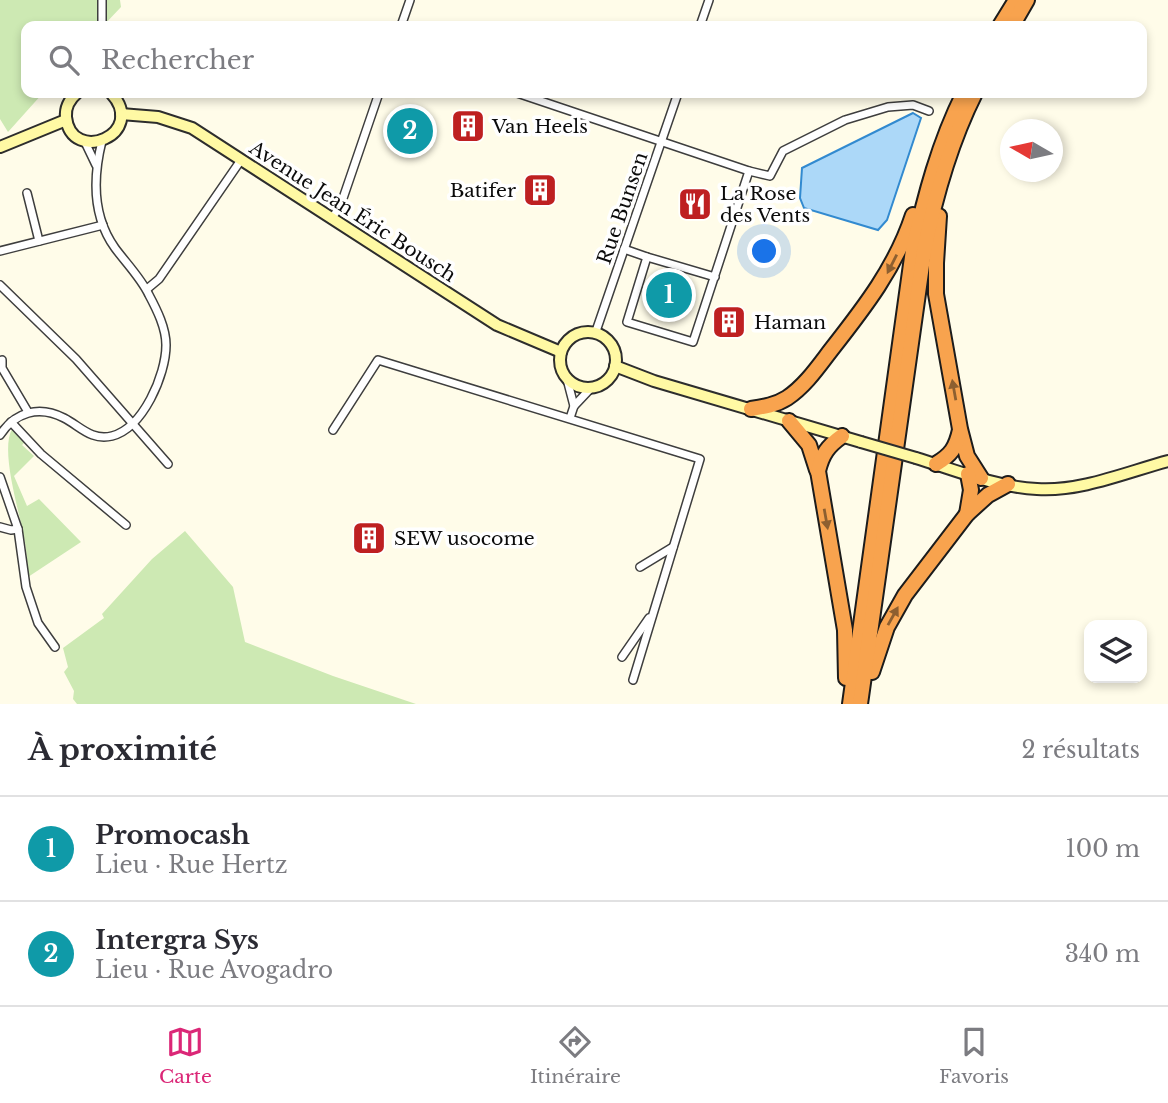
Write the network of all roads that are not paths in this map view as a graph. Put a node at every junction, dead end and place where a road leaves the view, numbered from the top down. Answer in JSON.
{"nodes":[{"id":1,"x":102,"y":0,"type":"edge"},
{"id":2,"x":410,"y":0,"type":"edge"},
{"id":3,"x":709,"y":0,"type":"edge"},
{"id":4,"x":1016,"y":0,"type":"edge"},
{"id":5,"x":1027,"y":0,"type":"edge"},
{"id":6,"x":102,"y":21,"type":"edge"},
{"id":7,"x":403,"y":21,"type":"edge"},
{"id":8,"x":703,"y":21,"type":"edge"},
{"id":9,"x":1003,"y":21,"type":"edge"},
{"id":10,"x":1015,"y":21,"type":"edge"},
{"id":11,"x":72,"y":98,"type":"edge"},
{"id":12,"x":114,"y":98,"type":"edge"},
{"id":13,"x":377,"y":98,"type":"edge"},
{"id":14,"x":532,"y":98,"type":"edge"},
{"id":15,"x":676,"y":98,"type":"edge"},
{"id":16,"x":962,"y":98,"type":"edge"},
{"id":17,"x":972,"y":98,"type":"edge"},
{"id":18,"x":929,"y":111,"type":"dead end"},
{"id":19,"x":121,"y":114,"type":"junction"},
{"id":20,"x":66,"y":120,"type":"junction"},
{"id":21,"x":950,"y":135,"type":"junction"},
{"id":22,"x":84,"y":141,"type":"junction"},
{"id":23,"x":102,"y":141,"type":"junction"},
{"id":24,"x":661,"y":141,"type":"junction"},
{"id":25,"x":0,"y":147,"type":"edge"},
{"id":26,"x":241,"y":160,"type":"junction"},
{"id":27,"x":96,"y":166,"type":"junction"},
{"id":28,"x":748,"y":171,"type":"junction"},
{"id":29,"x":27,"y":193,"type":"dead end"},
{"id":30,"x":331,"y":219,"type":"junction"},
{"id":31,"x":103,"y":225,"type":"junction"},
{"id":32,"x":39,"y":241,"type":"junction"},
{"id":33,"x":624,"y":249,"type":"junction"},
{"id":34,"x":0,"y":251,"type":"edge"},
{"id":35,"x":647,"y":257,"type":"junction"},
{"id":36,"x":715,"y":277,"type":"junction"},
{"id":37,"x":0,"y":285,"type":"edge"},
{"id":38,"x":147,"y":289,"type":"junction"},
{"id":39,"x":596,"y":334,"type":"junction"},
{"id":40,"x":561,"y":352,"type":"junction"},
{"id":41,"x":2,"y":360,"type":"dead end"},
{"id":42,"x":615,"y":366,"type":"junction"},
{"id":43,"x":567,"y":379,"type":"junction"},
{"id":44,"x":800,"y":387,"type":"junction"},
{"id":45,"x":591,"y":388,"type":"junction"},
{"id":46,"x":574,"y":406,"type":"junction"},
{"id":47,"x":751,"y":409,"type":"junction"},
{"id":48,"x":28,"y":412,"type":"junction"},
{"id":49,"x":570,"y":418,"type":"junction"},
{"id":50,"x":11,"y":422,"type":"junction"},
{"id":51,"x":794,"y":422,"type":"junction"},
{"id":52,"x":132,"y":423,"type":"junction"},
{"id":53,"x":961,"y":429,"type":"junction"},
{"id":54,"x":333,"y":430,"type":"dead end"},
{"id":55,"x":0,"y":433,"type":"edge"},
{"id":56,"x":842,"y":436,"type":"junction"},
{"id":57,"x":1168,"y":461,"type":"edge"},
{"id":58,"x":169,"y":464,"type":"dead end"},
{"id":59,"x":936,"y":464,"type":"junction"},
{"id":60,"x":818,"y":471,"type":"junction"},
{"id":61,"x":974,"y":476,"type":"junction"},
{"id":62,"x":0,"y":477,"type":"edge"},
{"id":63,"x":1008,"y":484,"type":"junction"},
{"id":64,"x":967,"y":514,"type":"junction"},
{"id":65,"x":126,"y":525,"type":"dead end"},
{"id":66,"x":0,"y":527,"type":"edge"},
{"id":67,"x":18,"y":529,"type":"junction"},
{"id":68,"x":674,"y":547,"type":"junction"},
{"id":69,"x":640,"y":568,"type":"dead end"},
{"id":70,"x":655,"y":610,"type":"junction"},
{"id":71,"x":55,"y":647,"type":"dead end"},
{"id":72,"x":622,"y":657,"type":"dead end"},
{"id":73,"x":633,"y":680,"type":"dead end"},
{"id":74,"x":843,"y":704,"type":"edge"},
{"id":75,"x":850,"y":704,"type":"edge"},
{"id":76,"x":860,"y":704,"type":"edge"},
{"id":77,"x":865,"y":704,"type":"edge"}],
"edges":[{"from":1,"to":6,"type":"street"},
{"from":2,"to":7,"type":"street"},
{"from":3,"to":8,"type":"street"},
{"from":4,"to":9,"type":"highway"},
{"from":5,"to":10,"type":"highway"},
{"from":11,"to":20,"type":"main road"},
{"from":12,"to":19,"type":"main road"},
{"from":13,"to":30,"type":"street"},
{"from":14,"to":24,"type":"street"},
{"from":15,"to":24,"type":"street","name":"Rue Bunsen"},
{"from":16,"to":21,"type":"highway"},
{"from":17,"to":21,"type":"highway"},
{"from":18,"to":28,"type":"street"},
{"from":19,"to":23,"type":"main road"},
{"from":19,"to":26,"type":"main road","name":"Avenue Jean Éric Bousch"},
{"from":20,"to":22,"type":"main road"},
{"from":20,"to":25,"type":"main road"},
{"from":21,"to":44,"type":"highway","one_way":true},
{"from":53,"to":21,"type":"highway","one_way":true},
{"from":21,"to":75,"type":"highway"},
{"from":21,"to":76,"type":"highway"},
{"from":22,"to":23,"type":"main road"},
{"from":22,"to":27,"type":"street"},
{"from":23,"to":27,"type":"street"},
{"from":24,"to":28,"type":"street"},
{"from":24,"to":33,"type":"street","name":"Rue Bunsen"},
{"from":26,"to":30,"type":"main road","name":"Avenue Jean Éric Bousch"},
{"from":26,"to":38,"type":"street"},
{"from":27,"to":31,"type":"street"},
{"from":28,"to":36,"type":"street"},
{"from":29,"to":32,"type":"street"},
{"from":30,"to":40,"type":"main road","name":"Avenue Jean Éric Bousch"},
{"from":31,"to":32,"type":"street"},
{"from":31,"to":38,"type":"street"},
{"from":32,"to":34,"type":"street"},
{"from":33,"to":35,"type":"street"},
{"from":33,"to":39,"type":"street","name":"Rue Bunsen"},
{"from":35,"to":36,"type":"street"},
{"from":35,"to":36,"type":"street"},
{"from":37,"to":52,"type":"street"},
{"from":38,"to":52,"type":"street"},
{"from":39,"to":40,"type":"main road"},
{"from":39,"to":42,"type":"main road"},
{"from":40,"to":43,"type":"main road"},
{"from":41,"to":48,"type":"street"},
{"from":42,"to":45,"type":"main road"},
{"from":42,"to":47,"type":"main road"},
{"from":43,"to":45,"type":"main road"},
{"from":43,"to":46,"type":"street"},
{"from":44,"to":47,"type":"highway"},
{"from":44,"to":51,"type":"highway"},
{"from":45,"to":46,"type":"street"},
{"from":46,"to":49,"type":"street"},
{"from":47,"to":51,"type":"main road"},
{"from":48,"to":50,"type":"street"},
{"from":48,"to":52,"type":"street"},
{"from":49,"to":54,"type":"street"},
{"from":49,"to":68,"type":"street"},
{"from":50,"to":55,"type":"street"},
{"from":50,"to":65,"type":"street"},
{"from":51,"to":56,"type":"main road"},
{"from":51,"to":60,"type":"highway"},
{"from":52,"to":58,"type":"street"},
{"from":53,"to":59,"type":"highway"},
{"from":53,"to":61,"type":"highway"},
{"from":56,"to":59,"type":"main road","bridge":true},
{"from":56,"to":60,"type":"highway"},
{"from":57,"to":63,"type":"main road"},
{"from":59,"to":61,"type":"main road"},
{"from":60,"to":74,"type":"highway","one_way":true},
{"from":61,"to":63,"type":"main road"},
{"from":61,"to":64,"type":"highway"},
{"from":62,"to":67,"type":"street"},
{"from":63,"to":64,"type":"highway"},
{"from":77,"to":64,"type":"highway","one_way":true},
{"from":66,"to":67,"type":"street"},
{"from":67,"to":71,"type":"street"},
{"from":68,"to":69,"type":"street"},
{"from":68,"to":70,"type":"street"},
{"from":70,"to":72,"type":"street"},
{"from":70,"to":73,"type":"street"}]}
